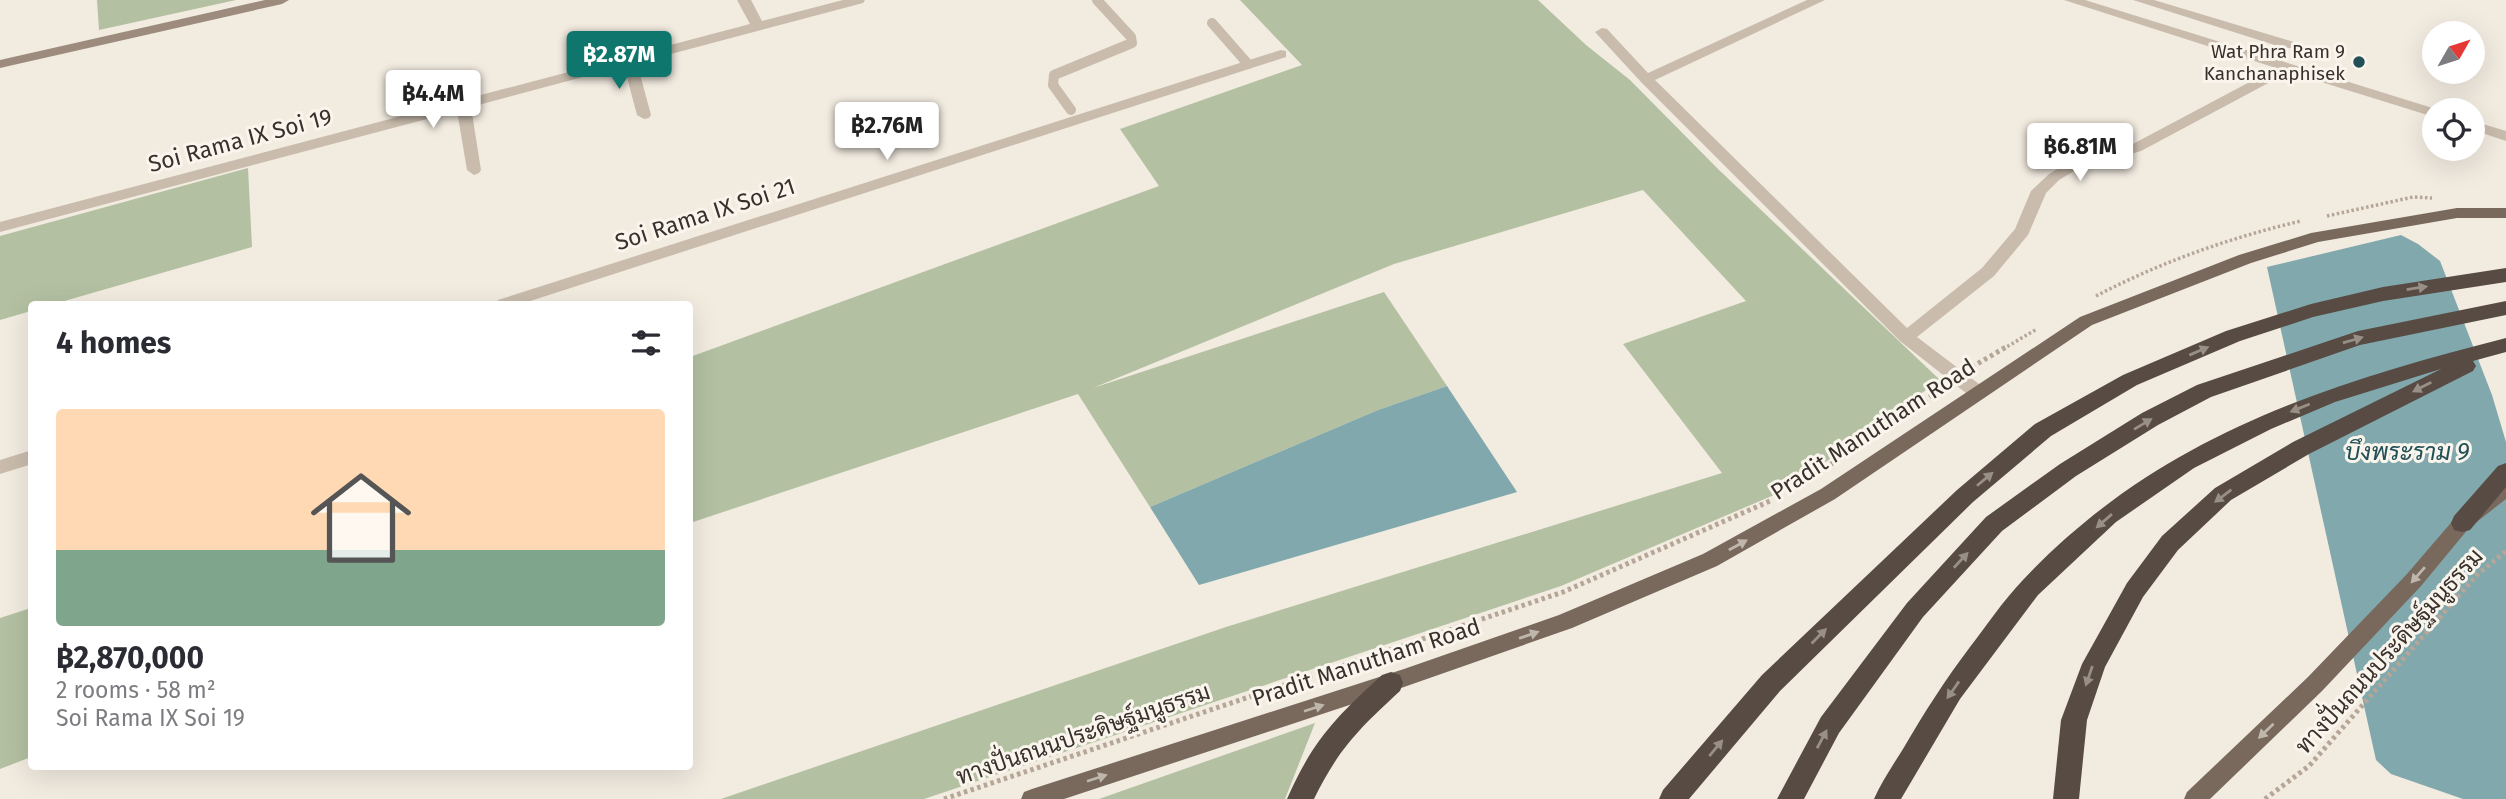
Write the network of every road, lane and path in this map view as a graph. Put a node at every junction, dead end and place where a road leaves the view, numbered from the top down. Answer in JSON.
{"nodes":[{"id":1,"x":282,"y":0,"type":"edge"},
{"id":2,"x":744,"y":0,"type":"edge"},
{"id":3,"x":858,"y":0,"type":"edge"},
{"id":4,"x":1097,"y":0,"type":"edge"},
{"id":5,"x":1818,"y":0,"type":"edge"},
{"id":6,"x":2071,"y":0,"type":"edge"},
{"id":7,"x":2140,"y":0,"type":"edge"},
{"id":8,"x":1212,"y":23,"type":"dead end"},
{"id":9,"x":757,"y":25,"type":"junction"},
{"id":10,"x":1602,"y":32,"type":"dead end"},
{"id":11,"x":2263,"y":37,"type":"junction"},
{"id":12,"x":2290,"y":45,"type":"dead end"},
{"id":13,"x":1281,"y":54,"type":"dead end"},
{"id":14,"x":2256,"y":58,"type":"junction"},
{"id":15,"x":629,"y":59,"type":"junction"},
{"id":16,"x":0,"y":64,"type":"edge"},
{"id":17,"x":1248,"y":64,"type":"junction"},
{"id":18,"x":2287,"y":68,"type":"junction"},
{"id":19,"x":1646,"y":79,"type":"junction"},
{"id":20,"x":463,"y":104,"type":"junction"},
{"id":21,"x":2422,"y":109,"type":"edge"},
{"id":22,"x":1072,"y":110,"type":"dead end"},
{"id":23,"x":644,"y":115,"type":"dead end"},
{"id":24,"x":2485,"y":129,"type":"edge"},
{"id":25,"x":2506,"y":136,"type":"edge"},
{"id":26,"x":474,"y":170,"type":"dead end"},
{"id":27,"x":2440,"y":199,"type":"dead end"},
{"id":28,"x":2506,"y":212,"type":"edge"},
{"id":29,"x":0,"y":228,"type":"edge"},
{"id":30,"x":2506,"y":275,"type":"edge"},
{"id":31,"x":2090,"y":299,"type":"dead end"},
{"id":32,"x":513,"y":301,"type":"edge"},
{"id":33,"x":2506,"y":308,"type":"edge"},
{"id":34,"x":2042,"y":326,"type":"dead end"},
{"id":35,"x":1906,"y":337,"type":"junction"},
{"id":36,"x":2506,"y":346,"type":"edge"},
{"id":37,"x":1957,"y":377,"type":"junction"},
{"id":38,"x":1977,"y":392,"type":"junction"},
{"id":39,"x":28,"y":458,"type":"edge"},
{"id":40,"x":0,"y":467,"type":"edge"},
{"id":41,"x":2506,"y":472,"type":"edge"},
{"id":42,"x":1802,"y":484,"type":"dead end"},
{"id":43,"x":2506,"y":489,"type":"edge"},
{"id":44,"x":1778,"y":498,"type":"dead end"},
{"id":45,"x":2462,"y":523,"type":"junction"},
{"id":46,"x":2506,"y":551,"type":"edge"},
{"id":47,"x":1391,"y":683,"type":"junction"},
{"id":48,"x":944,"y":799,"type":"edge"},
{"id":49,"x":1032,"y":799,"type":"edge"},
{"id":50,"x":1300,"y":799,"type":"edge"},
{"id":51,"x":1672,"y":799,"type":"edge"},
{"id":52,"x":1790,"y":799,"type":"edge"},
{"id":53,"x":1887,"y":799,"type":"edge"},
{"id":54,"x":2066,"y":799,"type":"edge"},
{"id":55,"x":2195,"y":799,"type":"edge"},
{"id":56,"x":2265,"y":799,"type":"edge"}],
"edges":[{"from":1,"to":16,"type":"street"},
{"from":2,"to":9,"type":"street"},
{"from":3,"to":9,"type":"street","name":"Soi Rama IX Soi 19"},
{"from":4,"to":22,"type":"lane"},
{"from":5,"to":19,"type":"street"},
{"from":6,"to":14,"type":"street"},
{"from":7,"to":11,"type":"street"},
{"from":8,"to":17,"type":"lane"},
{"from":9,"to":15,"type":"street","name":"Soi Rama IX Soi 19"},
{"from":10,"to":19,"type":"street"},
{"from":11,"to":12,"type":"street"},
{"from":11,"to":14,"type":"street"},
{"from":13,"to":17,"type":"street","name":"Soi Rama IX Soi 21"},
{"from":14,"to":18,"type":"street"},
{"from":15,"to":20,"type":"street","name":"Soi Rama IX Soi 19"},
{"from":15,"to":23,"type":"street"},
{"from":17,"to":32,"type":"street","name":"Soi Rama IX Soi 21"},
{"from":18,"to":21,"type":"street"},
{"from":18,"to":35,"type":"street"},
{"from":19,"to":35,"type":"street"},
{"from":20,"to":26,"type":"street"},
{"from":20,"to":29,"type":"street","name":"Soi Rama IX Soi 19"},
{"from":24,"to":25,"type":"street"},
{"from":27,"to":31,"type":"path"},
{"from":28,"to":38,"type":"main road","name":"Pradit Manutham Road"},
{"from":51,"to":30,"type":"highway","one_way":true},
{"from":52,"to":33,"type":"highway","one_way":true},
{"from":34,"to":37,"type":"path"},
{"from":35,"to":37,"type":"street"},
{"from":36,"to":53,"type":"highway","one_way":true},
{"from":36,"to":54,"type":"highway","one_way":true},
{"from":37,"to":38,"type":"street"},
{"from":37,"to":42,"type":"path"},
{"from":47,"to":38,"type":"main road","name":"Pradit Manutham Road","one_way":true},
{"from":39,"to":40,"type":"street"},
{"from":41,"to":45,"type":"highway"},
{"from":43,"to":45,"type":"main road"},
{"from":44,"to":48,"type":"path","name":"ทางปั่นถนนประดิษฐ์มนูธรรม"},
{"from":45,"to":55,"type":"main road","one_way":true},
{"from":46,"to":56,"type":"path","name":"ทางปั่นถนนประดิษฐ์มนูธรรม"},
{"from":49,"to":47,"type":"main road","name":"Pradit Manutham Road","one_way":true},
{"from":47,"to":50,"type":"highway"}]}
